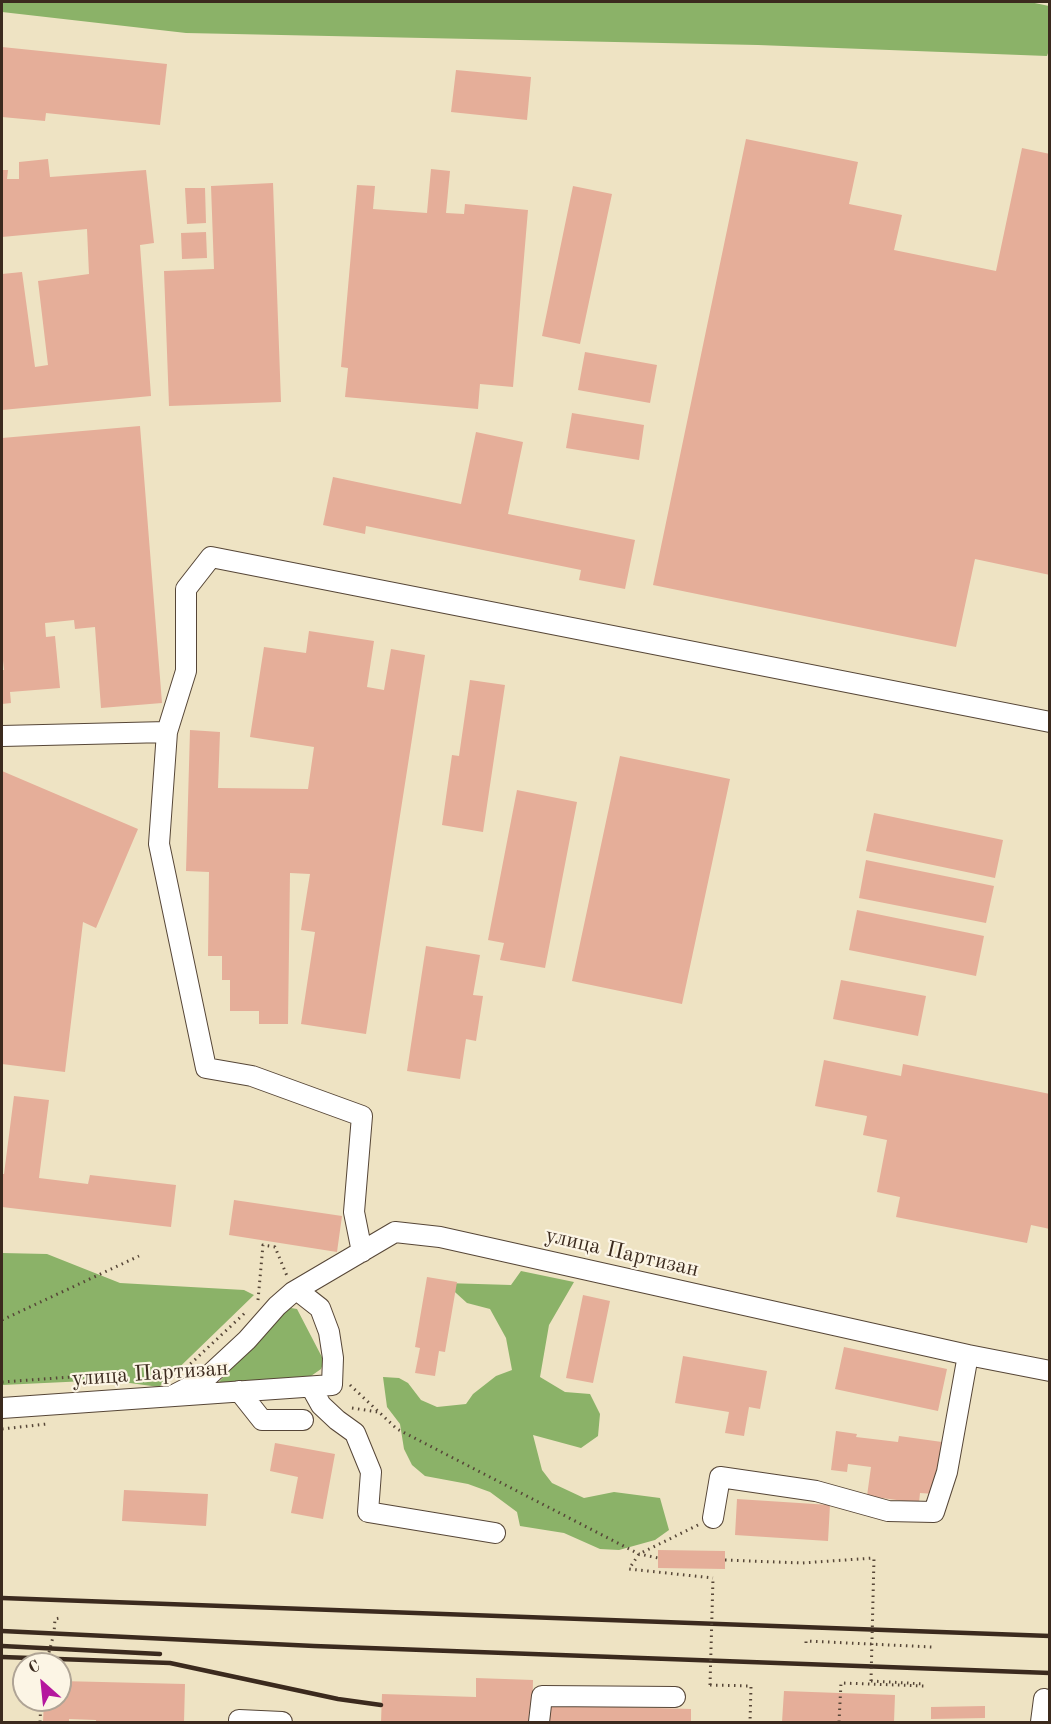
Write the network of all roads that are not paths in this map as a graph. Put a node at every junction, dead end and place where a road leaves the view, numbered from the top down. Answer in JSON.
{"nodes":[{"id":1,"x":1050,"y":722,"type":"edge"},
{"id":2,"x":167,"y":732,"type":"junction"},
{"id":3,"x":2,"y":736,"type":"edge"},
{"id":4,"x":362,"y":1252,"type":"junction"},
{"id":5,"x":304,"y":1283,"type":"junction"},
{"id":6,"x":968,"y":1355,"type":"junction"},
{"id":7,"x":1050,"y":1371,"type":"edge"},
{"id":8,"x":311,"y":1387,"type":"junction"},
{"id":9,"x":239,"y":1391,"type":"junction"},
{"id":10,"x":172,"y":1396,"type":"junction"},
{"id":11,"x":2,"y":1408,"type":"edge"},
{"id":12,"x":303,"y":1420,"type":"dead end"},
{"id":13,"x":713,"y":1518,"type":"road end"},
{"id":14,"x":495,"y":1533,"type":"dead end"},
{"id":15,"x":675,"y":1697,"type":"dead end"},
{"id":16,"x":1044,"y":1699,"type":"dead end"},
{"id":17,"x":239,"y":1720,"type":"dead end"},
{"id":18,"x":282,"y":1722,"type":"edge"},
{"id":19,"x":539,"y":1722,"type":"edge"},
{"id":20,"x":1041,"y":1722,"type":"edge"}],
"edges":[{"from":1,"to":2,"type":"street"},
{"from":2,"to":3,"type":"street"},
{"from":2,"to":4,"type":"street"},
{"from":4,"to":5,"type":"street","name":"улица Партизан"},
{"from":4,"to":6,"type":"street","name":"улица Партизан"},
{"from":5,"to":8,"type":"street","name":"улица Партизан"},
{"from":5,"to":10,"type":"street"},
{"from":6,"to":7,"type":"street","name":"улица Партизан"},
{"from":6,"to":13,"type":"street"},
{"from":8,"to":9,"type":"street","name":"улица Партизан"},
{"from":8,"to":14,"type":"street"},
{"from":9,"to":10,"type":"street","name":"улица Партизан"},
{"from":9,"to":12,"type":"street"},
{"from":10,"to":11,"type":"street","name":"улица Партизан"},
{"from":15,"to":19,"type":"street"},
{"from":16,"to":20,"type":"street"},
{"from":17,"to":18,"type":"street"}]}
